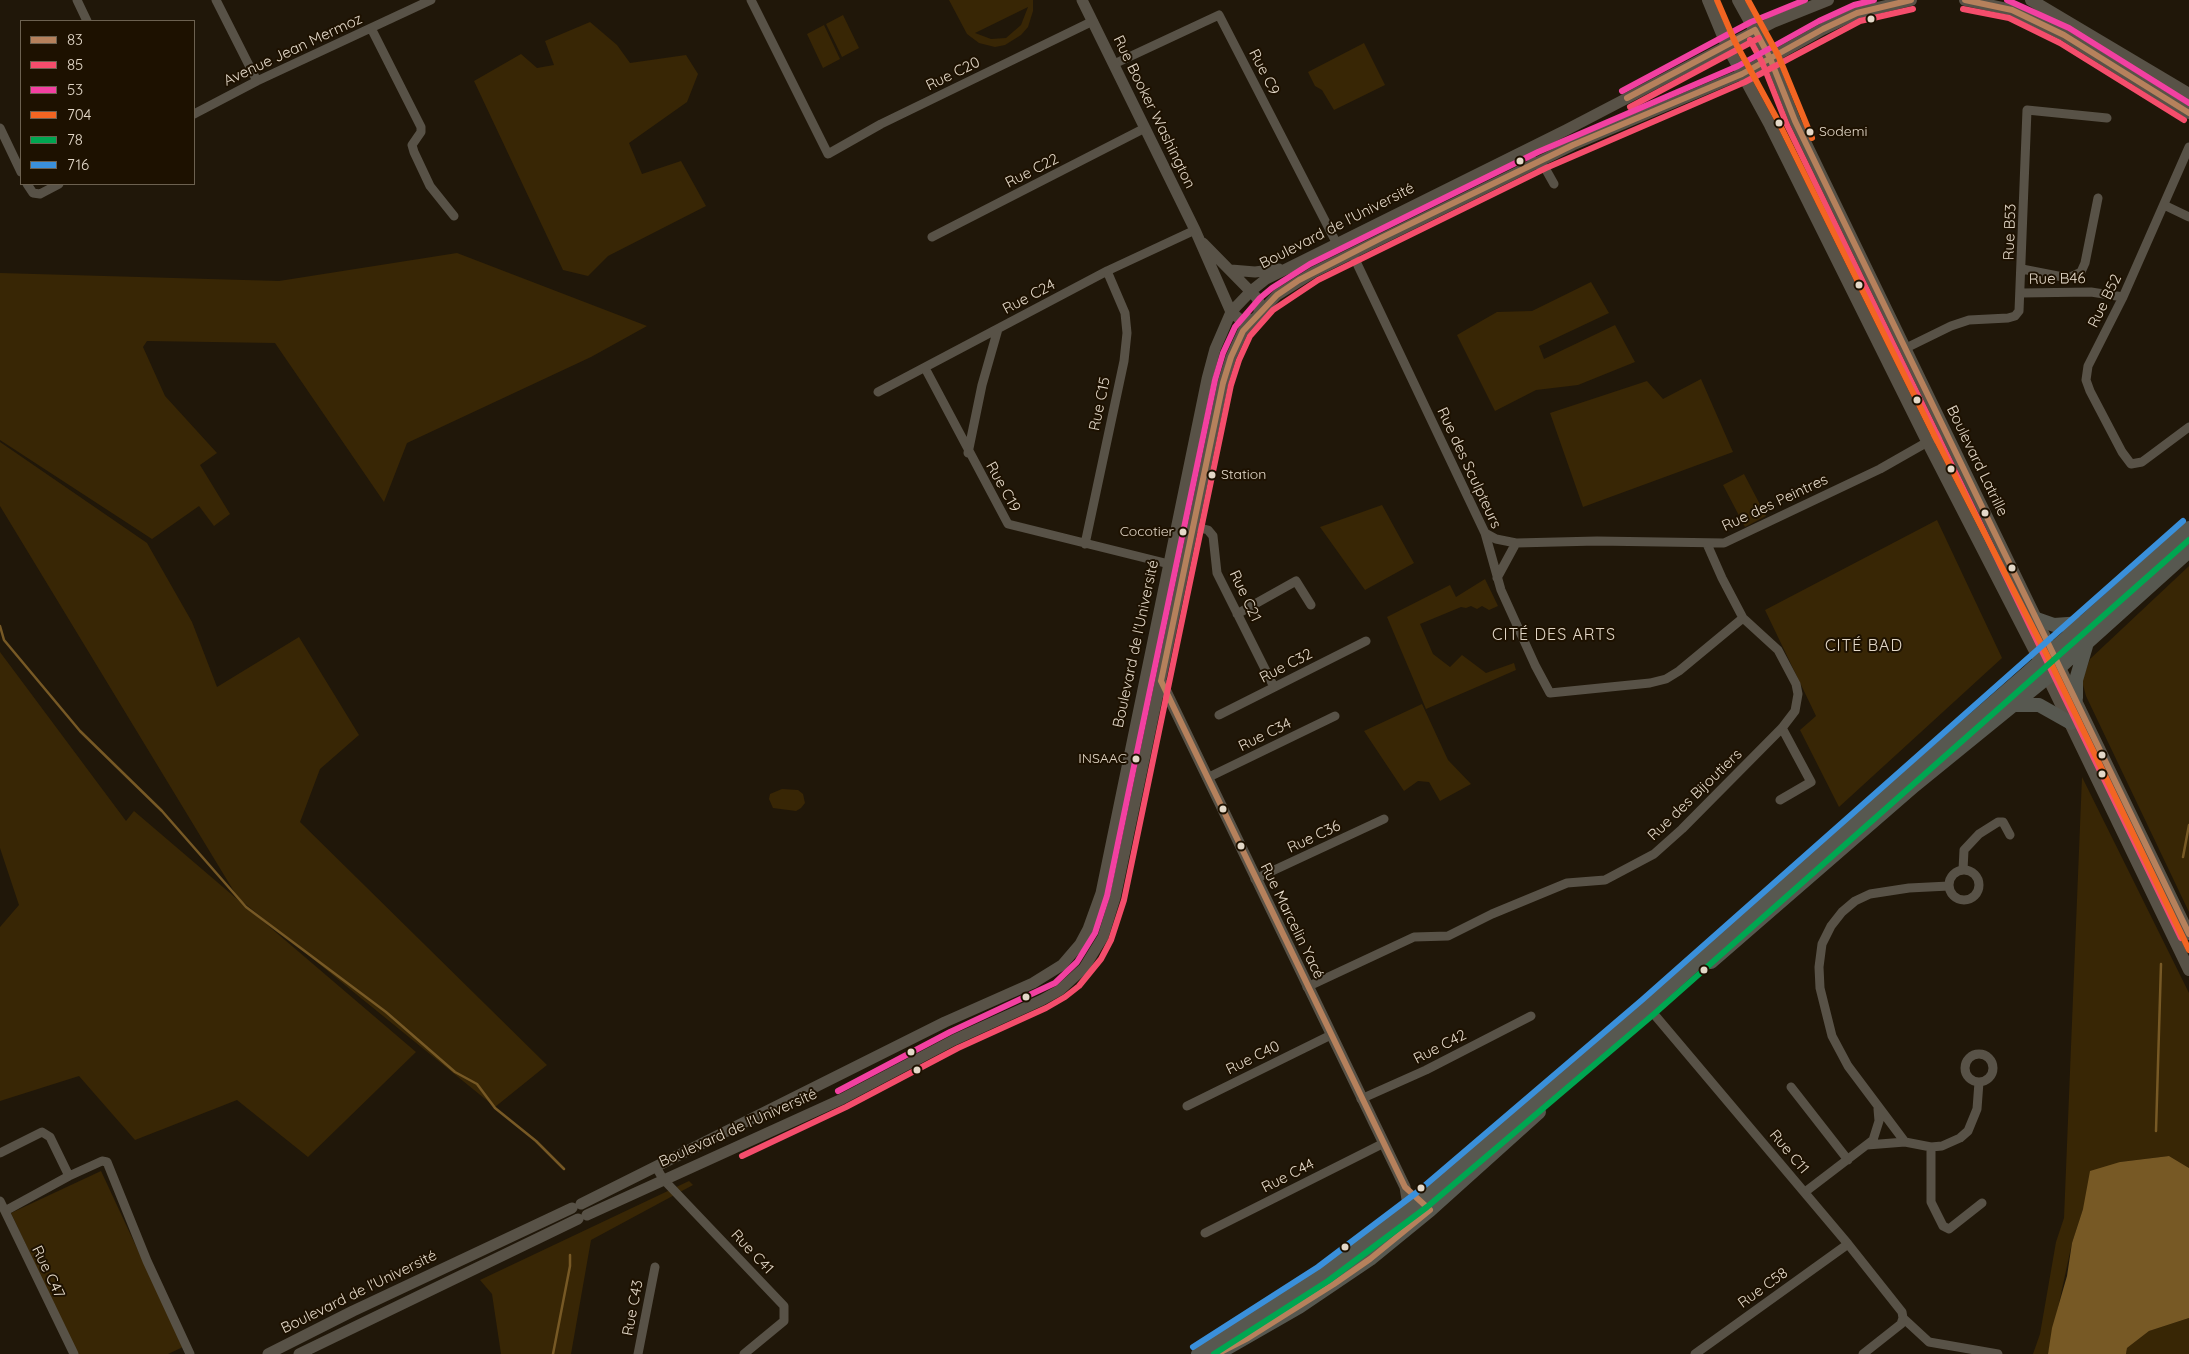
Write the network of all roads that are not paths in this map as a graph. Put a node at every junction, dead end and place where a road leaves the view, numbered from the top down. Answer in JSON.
{"nodes":[{"id":1,"x":77,"y":0,"type":"edge"},
{"id":2,"x":216,"y":0,"type":"edge"},
{"id":3,"x":431,"y":0,"type":"edge"},
{"id":4,"x":751,"y":0,"type":"edge"},
{"id":5,"x":1082,"y":0,"type":"edge"},
{"id":6,"x":1708,"y":0,"type":"edge"},
{"id":7,"x":1738,"y":0,"type":"edge"},
{"id":8,"x":1828,"y":0,"type":"edge"},
{"id":9,"x":1911,"y":0,"type":"edge"},
{"id":10,"x":1965,"y":0,"type":"edge"},
{"id":11,"x":2031,"y":0,"type":"edge"},
{"id":12,"x":87,"y":20,"type":"edge"},
{"id":13,"x":1093,"y":21,"type":"junction"},
{"id":14,"x":371,"y":28,"type":"junction"},
{"id":15,"x":1755,"y":30,"type":"junction"},
{"id":16,"x":1727,"y":46,"type":"junction"},
{"id":17,"x":1770,"y":58,"type":"junction"},
{"id":18,"x":1114,"y":64,"type":"junction"},
{"id":19,"x":1742,"y":74,"type":"junction"},
{"id":20,"x":257,"y":81,"type":"junction"},
{"id":21,"x":2189,"y":94,"type":"edge"},
{"id":22,"x":195,"y":113,"type":"edge"},
{"id":23,"x":2189,"y":113,"type":"edge"},
{"id":24,"x":2107,"y":118,"type":"dead end"},
{"id":25,"x":0,"y":128,"type":"edge"},
{"id":26,"x":1145,"y":128,"type":"junction"},
{"id":27,"x":1539,"y":144,"type":"junction"},
{"id":28,"x":2189,"y":147,"type":"edge"},
{"id":29,"x":1526,"y":150,"type":"junction"},
{"id":30,"x":1542,"y":164,"type":"junction"},
{"id":31,"x":20,"y":170,"type":"edge"},
{"id":32,"x":1554,"y":184,"type":"dead end"},
{"id":33,"x":28,"y":185,"type":"edge"},
{"id":34,"x":57,"y":185,"type":"edge"},
{"id":35,"x":2098,"y":198,"type":"dead end"},
{"id":36,"x":2164,"y":205,"type":"junction"},
{"id":37,"x":454,"y":216,"type":"dead end"},
{"id":38,"x":2189,"y":217,"type":"edge"},
{"id":39,"x":1197,"y":234,"type":"junction"},
{"id":40,"x":932,"y":238,"type":"dead end"},
{"id":41,"x":1337,"y":244,"type":"junction"},
{"id":42,"x":1352,"y":253,"type":"junction"},
{"id":43,"x":1288,"y":268,"type":"junction"},
{"id":44,"x":2022,"y":269,"type":"junction"},
{"id":45,"x":1231,"y":270,"type":"junction"},
{"id":46,"x":1107,"y":271,"type":"junction"},
{"id":47,"x":1251,"y":291,"type":"junction"},
{"id":48,"x":2021,"y":293,"type":"junction"},
{"id":49,"x":2123,"y":297,"type":"junction"},
{"id":50,"x":1231,"y":312,"type":"junction"},
{"id":51,"x":1256,"y":316,"type":"junction"},
{"id":52,"x":998,"y":329,"type":"junction"},
{"id":53,"x":1904,"y":349,"type":"junction"},
{"id":54,"x":926,"y":368,"type":"junction"},
{"id":55,"x":878,"y":392,"type":"dead end"},
{"id":56,"x":2189,"y":428,"type":"edge"},
{"id":57,"x":1944,"y":432,"type":"junction"},
{"id":58,"x":1927,"y":441,"type":"junction"},
{"id":59,"x":968,"y":453,"type":"junction"},
{"id":60,"x":1192,"y":526,"type":"junction"},
{"id":61,"x":2189,"y":528,"type":"edge"},
{"id":62,"x":1485,"y":533,"type":"junction"},
{"id":63,"x":1516,"y":543,"type":"junction"},
{"id":64,"x":1085,"y":544,"type":"junction"},
{"id":65,"x":1707,"y":544,"type":"junction"},
{"id":66,"x":2189,"y":551,"type":"edge"},
{"id":67,"x":1169,"y":564,"type":"junction"},
{"id":68,"x":1497,"y":578,"type":"junction"},
{"id":69,"x":2022,"y":591,"type":"junction"},
{"id":70,"x":2008,"y":598,"type":"junction"},
{"id":71,"x":1311,"y":605,"type":"dead end"},
{"id":72,"x":1237,"y":614,"type":"junction"},
{"id":73,"x":1744,"y":618,"type":"junction"},
{"id":74,"x":2037,"y":619,"type":"junction"},
{"id":75,"x":2082,"y":623,"type":"junction"},
{"id":76,"x":1366,"y":641,"type":"dead end"},
{"id":77,"x":2088,"y":643,"type":"junction"},
{"id":78,"x":2052,"y":650,"type":"junction"},
{"id":79,"x":2040,"y":661,"type":"junction"},
{"id":80,"x":2060,"y":667,"type":"junction"},
{"id":81,"x":2048,"y":677,"type":"junction"},
{"id":82,"x":1146,"y":679,"type":"junction"},
{"id":83,"x":1161,"y":681,"type":"junction"},
{"id":84,"x":1274,"y":687,"type":"junction"},
{"id":85,"x":2076,"y":698,"type":"junction"},
{"id":86,"x":2013,"y":706,"type":"junction"},
{"id":87,"x":1219,"y":715,"type":"dead end"},
{"id":88,"x":1335,"y":716,"type":"dead end"},
{"id":89,"x":2071,"y":723,"type":"junction"},
{"id":90,"x":1782,"y":728,"type":"junction"},
{"id":91,"x":1207,"y":778,"type":"junction"},
{"id":92,"x":1780,"y":800,"type":"dead end"},
{"id":93,"x":1384,"y":819,"type":"dead end"},
{"id":94,"x":2010,"y":836,"type":"dead end"},
{"id":95,"x":1963,"y":870,"type":"junction"},
{"id":96,"x":1255,"y":880,"type":"junction"},
{"id":97,"x":1949,"y":886,"type":"junction"},
{"id":98,"x":2189,"y":934,"type":"edge"},
{"id":99,"x":2189,"y":970,"type":"edge"},
{"id":100,"x":1308,"y":987,"type":"junction"},
{"id":101,"x":1651,"y":1010,"type":"junction"},
{"id":102,"x":1531,"y":1016,"type":"dead end"},
{"id":103,"x":945,"y":1022,"type":"junction"},
{"id":104,"x":1331,"y":1035,"type":"junction"},
{"id":105,"x":954,"y":1040,"type":"junction"},
{"id":106,"x":1979,"y":1082,"type":"dead end"},
{"id":107,"x":1791,"y":1087,"type":"dead end"},
{"id":108,"x":1361,"y":1099,"type":"junction"},
{"id":109,"x":1187,"y":1106,"type":"dead end"},
{"id":110,"x":1878,"y":1108,"type":"junction"},
{"id":111,"x":1905,"y":1142,"type":"junction"},
{"id":112,"x":1384,"y":1143,"type":"junction"},
{"id":113,"x":1867,"y":1144,"type":"junction"},
{"id":114,"x":1931,"y":1147,"type":"junction"},
{"id":115,"x":0,"y":1153,"type":"edge"},
{"id":116,"x":1848,"y":1160,"type":"junction"},
{"id":117,"x":656,"y":1166,"type":"junction"},
{"id":118,"x":69,"y":1176,"type":"junction"},
{"id":119,"x":663,"y":1179,"type":"junction"},
{"id":120,"x":1405,"y":1187,"type":"junction"},
{"id":121,"x":1805,"y":1192,"type":"junction"},
{"id":122,"x":0,"y":1201,"type":"edge"},
{"id":123,"x":1982,"y":1203,"type":"dead end"},
{"id":124,"x":581,"y":1204,"type":"junction"},
{"id":125,"x":1425,"y":1205,"type":"junction"},
{"id":126,"x":4,"y":1210,"type":"junction"},
{"id":127,"x":586,"y":1215,"type":"junction"},
{"id":128,"x":1413,"y":1216,"type":"junction"},
{"id":129,"x":536,"y":1225,"type":"junction"},
{"id":130,"x":1205,"y":1233,"type":"dead end"},
{"id":131,"x":542,"y":1237,"type":"junction"},
{"id":132,"x":1848,"y":1244,"type":"junction"},
{"id":133,"x":655,"y":1267,"type":"dead end"},
{"id":134,"x":1903,"y":1318,"type":"junction"},
{"id":135,"x":1955,"y":1350,"type":"edge"},
{"id":136,"x":74,"y":1354,"type":"edge"},
{"id":137,"x":190,"y":1354,"type":"edge"},
{"id":138,"x":268,"y":1354,"type":"edge"},
{"id":139,"x":299,"y":1354,"type":"edge"},
{"id":140,"x":638,"y":1354,"type":"edge"},
{"id":141,"x":744,"y":1354,"type":"edge"},
{"id":142,"x":1198,"y":1354,"type":"edge"},
{"id":143,"x":1217,"y":1354,"type":"edge"},
{"id":144,"x":1695,"y":1354,"type":"edge"},
{"id":145,"x":1863,"y":1354,"type":"edge"},
{"id":146,"x":1993,"y":1354,"type":"edge"},
{"id":147,"x":1998,"y":1354,"type":"edge"}],
"edges":[{"from":1,"to":12,"type":"street"},
{"from":2,"to":20,"type":"street"},
{"from":3,"to":14,"type":"street","name":"Avenue Jean Mermoz"},
{"from":4,"to":13,"type":"street","name":"Rue C20"},
{"from":5,"to":13,"type":"street","name":"Rue Booker Washington"},
{"from":6,"to":16,"type":"main road"},
{"from":7,"to":15,"type":"main road","name":"Boulevard Latrille"},
{"from":8,"to":15,"type":"main road","name":"Boulevard de l'Université"},
{"from":9,"to":17,"type":"main road","name":"Boulevard de l'Université"},
{"from":10,"to":23,"type":"main road"},
{"from":11,"to":21,"type":"main road"},
{"from":13,"to":18,"type":"street","name":"Rue Booker Washington"},
{"from":14,"to":20,"type":"street","name":"Avenue Jean Mermoz"},
{"from":14,"to":37,"type":"street"},
{"from":15,"to":16,"type":"main road","name":"Boulevard de l'Université"},
{"from":15,"to":17,"type":"main road","name":"Boulevard Latrille"},
{"from":16,"to":19,"type":"main road"},
{"from":16,"to":27,"type":"street","name":"Boulevard de l'Université"},
{"from":17,"to":19,"type":"main road","name":"Boulevard de l'Université"},
{"from":17,"to":53,"type":"main road","name":"Boulevard Latrille"},
{"from":18,"to":26,"type":"street","name":"Rue Booker Washington"},
{"from":18,"to":41,"type":"street","name":"Rue C9"},
{"from":19,"to":30,"type":"street","name":"Boulevard de l'Université"},
{"from":19,"to":58,"type":"main road"},
{"from":20,"to":22,"type":"street","name":"Avenue Jean Mermoz"},
{"from":24,"to":44,"type":"street","name":"Rue B53"},
{"from":25,"to":31,"type":"street"},
{"from":26,"to":39,"type":"street","name":"Rue Booker Washington"},
{"from":26,"to":40,"type":"street","name":"Rue C22"},
{"from":27,"to":29,"type":"street","name":"Boulevard de l'Université"},
{"from":27,"to":30,"type":"street"},
{"from":28,"to":36,"type":"street","name":"Rue B52"},
{"from":29,"to":30,"type":"street"},
{"from":29,"to":41,"type":"street","name":"Boulevard de l'Université"},
{"from":30,"to":32,"type":"street"},
{"from":30,"to":42,"type":"street","name":"Boulevard de l'Université"},
{"from":33,"to":34,"type":"street"},
{"from":35,"to":44,"type":"street"},
{"from":36,"to":38,"type":"street"},
{"from":36,"to":49,"type":"street","name":"Rue B52"},
{"from":39,"to":45,"type":"street","name":"Rue Booker Washington"},
{"from":39,"to":46,"type":"street","name":"Rue C24"},
{"from":39,"to":50,"type":"street","name":"Rue Booker Washington"},
{"from":41,"to":43,"type":"street","name":"Boulevard de l'Université"},
{"from":42,"to":51,"type":"street","name":"Boulevard de l'Université"},
{"from":42,"to":62,"type":"street","name":"Rue des Sculpteurs"},
{"from":43,"to":45,"type":"street"},
{"from":43,"to":47,"type":"street","name":"Boulevard de l'Université"},
{"from":44,"to":48,"type":"street","name":"Rue B53"},
{"from":45,"to":47,"type":"street","name":"Rue Booker Washington"},
{"from":46,"to":52,"type":"street","name":"Rue C24"},
{"from":46,"to":64,"type":"street","name":"Rue C15"},
{"from":47,"to":50,"type":"street","name":"Boulevard de l'Université"},
{"from":47,"to":51,"type":"street","name":"Rue Booker Washington"},
{"from":48,"to":49,"type":"street","name":"Rue B46"},
{"from":48,"to":53,"type":"street","name":"Rue B53"},
{"from":49,"to":56,"type":"street","name":"Rue B52"},
{"from":50,"to":51,"type":"street"},
{"from":50,"to":67,"type":"street","name":"Boulevard de l'Université"},
{"from":51,"to":60,"type":"street","name":"Boulevard de l'Université"},
{"from":52,"to":54,"type":"street","name":"Rue C24"},
{"from":52,"to":59,"type":"street"},
{"from":53,"to":57,"type":"main road","name":"Boulevard Latrille"},
{"from":54,"to":55,"type":"street","name":"Rue C24"},
{"from":54,"to":59,"type":"street","name":"Rue C19"},
{"from":57,"to":58,"type":"street","name":"Rue des Peintres"},
{"from":57,"to":69,"type":"main road","name":"Boulevard Latrille"},
{"from":58,"to":65,"type":"street","name":"Rue des Peintres"},
{"from":58,"to":70,"type":"main road"},
{"from":59,"to":64,"type":"street","name":"Rue C19"},
{"from":60,"to":72,"type":"street","name":"Rue C21"},
{"from":60,"to":83,"type":"street","name":"Boulevard de l'Université"},
{"from":61,"to":75,"type":"main road"},
{"from":62,"to":63,"type":"street","name":"Rue des Peintres"},
{"from":62,"to":68,"type":"street","name":"Rue des Sculpteurs"},
{"from":63,"to":65,"type":"street","name":"Rue des Peintres"},
{"from":63,"to":68,"type":"street"},
{"from":64,"to":67,"type":"street","name":"Rue C19"},
{"from":65,"to":73,"type":"street","name":"Rue des Bijoutiers"},
{"from":66,"to":77,"type":"main road"},
{"from":67,"to":82,"type":"street","name":"Boulevard de l'Université"},
{"from":68,"to":73,"type":"street","name":"Rue des Sculpteurs"},
{"from":69,"to":70,"type":"main road"},
{"from":69,"to":74,"type":"main road","name":"Boulevard Latrille"},
{"from":70,"to":79,"type":"main road"},
{"from":71,"to":72,"type":"street"},
{"from":72,"to":84,"type":"street","name":"Rue C21"},
{"from":73,"to":90,"type":"street","name":"Rue des Bijoutiers"},
{"from":74,"to":75,"type":"main road"},
{"from":74,"to":78,"type":"main road","name":"Boulevard Latrille"},
{"from":75,"to":78,"type":"main road"},
{"from":76,"to":84,"type":"street","name":"Rue C32"},
{"from":77,"to":80,"type":"main road"},
{"from":77,"to":85,"type":"main road"},
{"from":78,"to":79,"type":"main road"},
{"from":78,"to":80,"type":"main road","name":"Boulevard Latrille"},
{"from":79,"to":81,"type":"main road"},
{"from":79,"to":101,"type":"main road"},
{"from":80,"to":81,"type":"main road"},
{"from":80,"to":85,"type":"main road","name":"Boulevard Latrille"},
{"from":81,"to":86,"type":"main road"},
{"from":81,"to":89,"type":"main road"},
{"from":82,"to":83,"type":"street"},
{"from":82,"to":103,"type":"street","name":"Boulevard de l'Université"},
{"from":83,"to":91,"type":"street","name":"Rue Marcelin Yacé"},
{"from":83,"to":105,"type":"street","name":"Boulevard de l'Université"},
{"from":84,"to":87,"type":"street","name":"Rue C32"},
{"from":85,"to":98,"type":"main road","name":"Boulevard Latrille"},
{"from":86,"to":89,"type":"main road"},
{"from":86,"to":101,"type":"main road"},
{"from":88,"to":91,"type":"street","name":"Rue C34"},
{"from":89,"to":99,"type":"main road"},
{"from":90,"to":92,"type":"street"},
{"from":90,"to":100,"type":"street","name":"Rue des Bijoutiers"},
{"from":91,"to":96,"type":"street","name":"Rue Marcelin Yacé"},
{"from":93,"to":96,"type":"street","name":"Rue C36"},
{"from":94,"to":95,"type":"street"},
{"from":95,"to":97,"type":"street"},
{"from":95,"to":97,"type":"street"},
{"from":96,"to":100,"type":"street","name":"Rue Marcelin Yacé"},
{"from":97,"to":110,"type":"street"},
{"from":100,"to":104,"type":"street","name":"Rue Marcelin Yacé"},
{"from":101,"to":121,"type":"street","name":"Rue C11"},
{"from":101,"to":125,"type":"main road"},
{"from":102,"to":108,"type":"street","name":"Rue C42"},
{"from":103,"to":105,"type":"street"},
{"from":103,"to":117,"type":"street","name":"Boulevard de l'Université"},
{"from":104,"to":108,"type":"street","name":"Rue Marcelin Yacé"},
{"from":104,"to":109,"type":"street","name":"Rue C40"},
{"from":105,"to":119,"type":"street","name":"Boulevard de l'Université"},
{"from":106,"to":114,"type":"street"},
{"from":107,"to":116,"type":"street"},
{"from":108,"to":112,"type":"street","name":"Rue Marcelin Yacé"},
{"from":110,"to":111,"type":"street"},
{"from":110,"to":113,"type":"street"},
{"from":111,"to":113,"type":"street"},
{"from":111,"to":114,"type":"street"},
{"from":112,"to":120,"type":"street","name":"Rue Marcelin Yacé"},
{"from":112,"to":130,"type":"street","name":"Rue C44"},
{"from":113,"to":116,"type":"street"},
{"from":114,"to":123,"type":"street"},
{"from":115,"to":118,"type":"street"},
{"from":116,"to":121,"type":"street"},
{"from":117,"to":119,"type":"street","name":"Rue C41"},
{"from":117,"to":124,"type":"street","name":"Boulevard de l'Université"},
{"from":118,"to":126,"type":"street"},
{"from":118,"to":137,"type":"street"},
{"from":119,"to":127,"type":"street","name":"Boulevard de l'Université"},
{"from":119,"to":141,"type":"street","name":"Rue C41"},
{"from":120,"to":125,"type":"street","name":"Rue Marcelin Yacé"},
{"from":120,"to":128,"type":"street","name":"Rue Marcelin Yacé"},
{"from":121,"to":132,"type":"street","name":"Rue C11"},
{"from":122,"to":126,"type":"street","name":"Rue C47"},
{"from":124,"to":127,"type":"street"},
{"from":124,"to":129,"type":"street","name":"Boulevard de l'Université"},
{"from":125,"to":128,"type":"main road"},
{"from":126,"to":136,"type":"street","name":"Rue C47"},
{"from":127,"to":131,"type":"street","name":"Boulevard de l'Université"},
{"from":128,"to":142,"type":"main road"},
{"from":128,"to":143,"type":"main road"},
{"from":129,"to":131,"type":"street"},
{"from":129,"to":138,"type":"street","name":"Boulevard de l'Université"},
{"from":131,"to":139,"type":"street","name":"Boulevard de l'Université"},
{"from":132,"to":134,"type":"street","name":"Rue C11"},
{"from":132,"to":144,"type":"street","name":"Rue C58"},
{"from":133,"to":140,"type":"street","name":"Rue C43"},
{"from":134,"to":135,"type":"street","name":"Rue C11"},
{"from":134,"to":145,"type":"street"},
{"from":135,"to":146,"type":"street","name":"Rue C11"},
{"from":146,"to":147,"type":"street","name":"Rue C11"}]}
